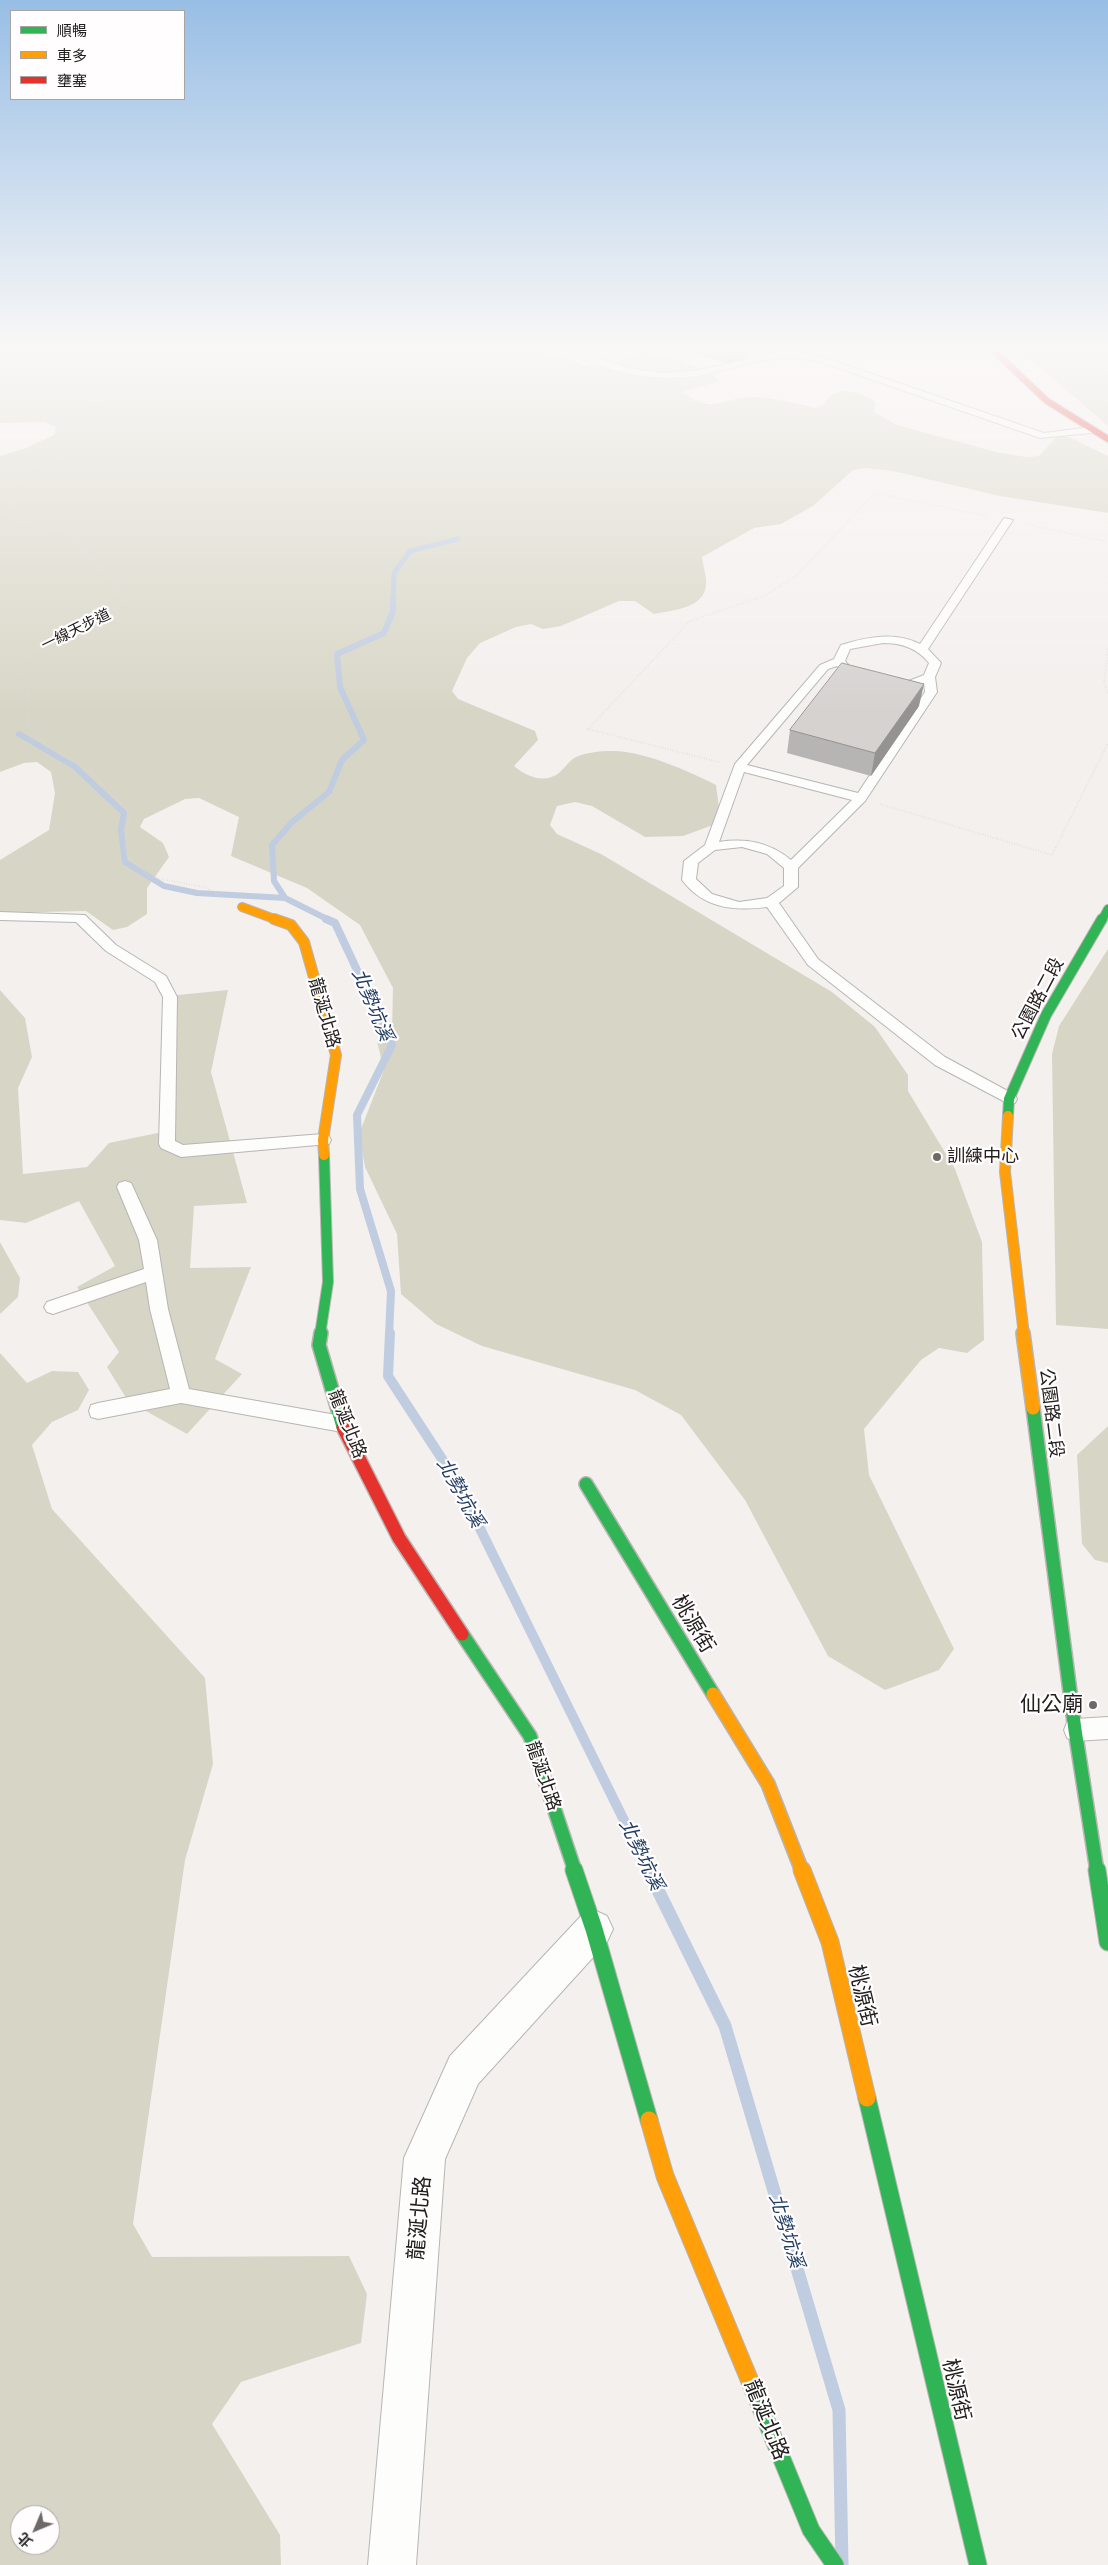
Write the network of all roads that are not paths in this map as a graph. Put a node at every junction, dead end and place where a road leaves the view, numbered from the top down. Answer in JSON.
{"nodes":[{"id":1,"x":1008,"y":520,"type":"road end"},
{"id":2,"x":922,"y":649,"type":"junction"},
{"id":3,"x":839,"y":661,"type":"junction"},
{"id":4,"x":929,"y":677,"type":"junction"},
{"id":5,"x":868,"y":682,"type":"edge"},
{"id":6,"x":884,"y":685,"type":"edge"},
{"id":7,"x":739,"y":767,"type":"junction"},
{"id":8,"x":861,"y":798,"type":"junction"},
{"id":9,"x":711,"y":847,"type":"junction"},
{"id":10,"x":791,"y":868,"type":"junction"},
{"id":11,"x":771,"y":902,"type":"junction"},
{"id":12,"x":242,"y":907,"type":"road end"},
{"id":13,"x":1108,"y":909,"type":"edge"},
{"id":14,"x":0,"y":916,"type":"edge"},
{"id":15,"x":1009,"y":1099,"type":"junction"},
{"id":16,"x":323,"y":1140,"type":"junction"},
{"id":17,"x":125,"y":1187,"type":"dead end"},
{"id":18,"x":154,"y":1273,"type":"junction"},
{"id":19,"x":53,"y":1307,"type":"dead end"},
{"id":20,"x":181,"y":1395,"type":"junction"},
{"id":21,"x":98,"y":1411,"type":"dead end"},
{"id":22,"x":342,"y":1424,"type":"junction"},
{"id":23,"x":586,"y":1484,"type":"dead end"},
{"id":24,"x":1108,"y":1728,"type":"edge"},
{"id":25,"x":1075,"y":1730,"type":"junction"},
{"id":26,"x":594,"y":1929,"type":"junction"},
{"id":27,"x":1108,"y":1942,"type":"edge"},
{"id":28,"x":392,"y":2565,"type":"edge"},
{"id":29,"x":835,"y":2565,"type":"edge"},
{"id":30,"x":978,"y":2565,"type":"edge"}],
"edges":[{"from":1,"to":2,"type":"lane"},
{"from":2,"to":3,"type":"lane"},
{"from":2,"to":4,"type":"lane"},
{"from":3,"to":5,"type":"lane"},
{"from":3,"to":7,"type":"lane"},
{"from":4,"to":6,"type":"lane"},
{"from":4,"to":8,"type":"lane"},
{"from":7,"to":8,"type":"lane"},
{"from":7,"to":9,"type":"lane"},
{"from":8,"to":10,"type":"lane"},
{"from":9,"to":10,"type":"lane"},
{"from":9,"to":11,"type":"lane"},
{"from":10,"to":11,"type":"lane"},
{"from":11,"to":15,"type":"lane"},
{"from":12,"to":16,"type":"street","name":"龍涎北路"},
{"from":13,"to":15,"type":"street","name":"公園路二段"},
{"from":14,"to":16,"type":"lane"},
{"from":15,"to":25,"type":"street","name":"公園路二段"},
{"from":16,"to":22,"type":"street","name":"龍涎北路"},
{"from":17,"to":18,"type":"lane"},
{"from":18,"to":19,"type":"lane"},
{"from":18,"to":20,"type":"lane"},
{"from":20,"to":21,"type":"lane"},
{"from":20,"to":22,"type":"lane"},
{"from":22,"to":26,"type":"street","name":"龍涎北路"},
{"from":23,"to":30,"type":"street","name":"桃源街"},
{"from":24,"to":25,"type":"lane"},
{"from":25,"to":27,"type":"street","name":"公園路二段"},
{"from":26,"to":28,"type":"street","name":"龍涎北路"},
{"from":26,"to":29,"type":"street","name":"龍涎北路"}]}
